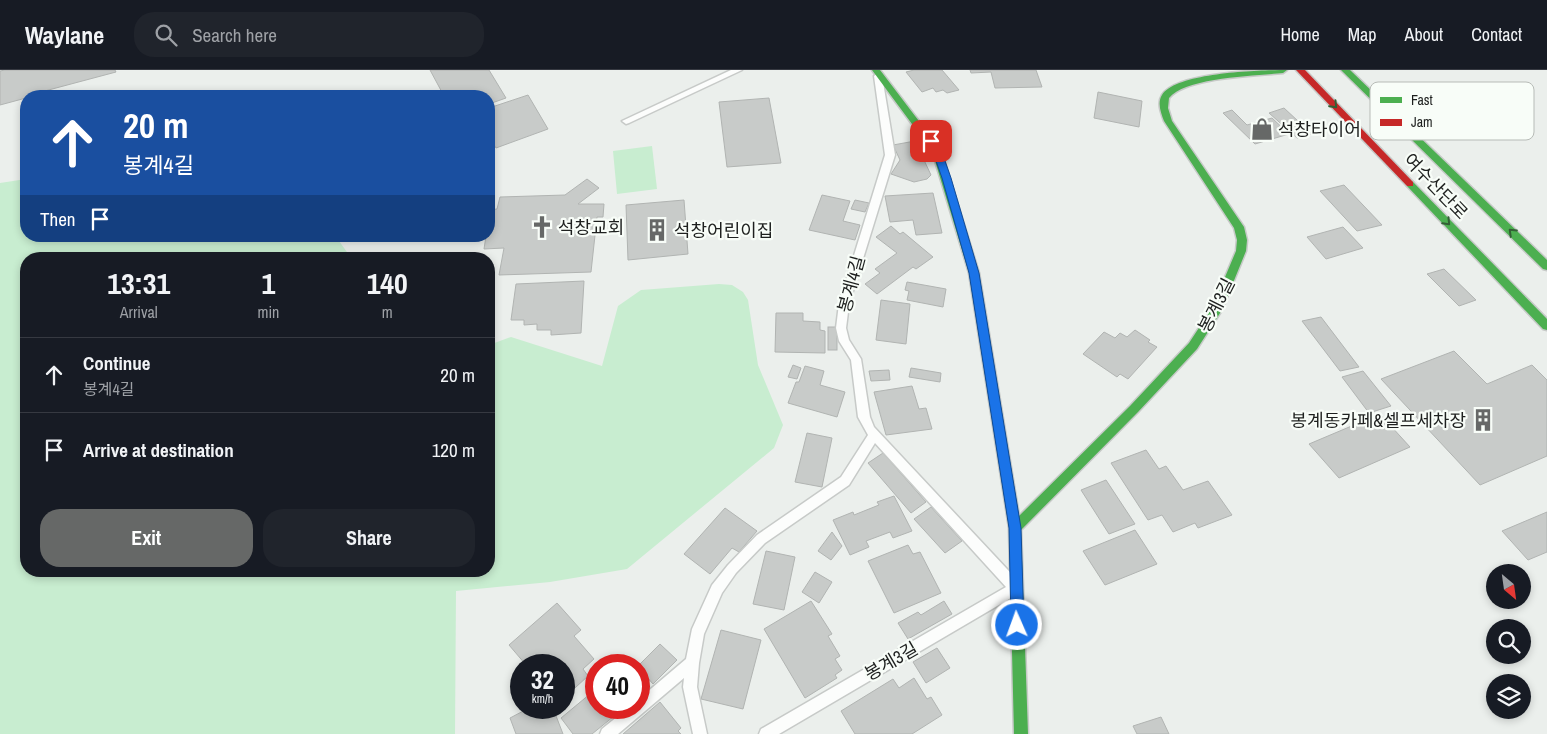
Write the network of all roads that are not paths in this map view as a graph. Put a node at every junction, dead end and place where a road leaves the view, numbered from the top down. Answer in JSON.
{"nodes":[{"id":1,"x":738,"y":70,"type":"edge"},
{"id":2,"x":877,"y":70,"type":"edge"},
{"id":3,"x":1283,"y":70,"type":"edge"},
{"id":4,"x":1300,"y":70,"type":"edge"},
{"id":5,"x":1345,"y":70,"type":"edge"},
{"id":6,"x":1370,"y":94,"type":"edge"},
{"id":7,"x":626,"y":121,"type":"dead end"},
{"id":8,"x":1417,"y":140,"type":"edge"},
{"id":9,"x":1547,"y":266,"type":"edge"},
{"id":10,"x":1547,"y":326,"type":"edge"},
{"id":11,"x":874,"y":435,"type":"junction"},
{"id":12,"x":1015,"y":528,"type":"junction"},
{"id":13,"x":1016,"y":588,"type":"junction"},
{"id":14,"x":692,"y":663,"type":"junction"},
{"id":15,"x":607,"y":734,"type":"edge"},
{"id":16,"x":700,"y":734,"type":"edge"},
{"id":17,"x":766,"y":734,"type":"edge"},
{"id":18,"x":1021,"y":734,"type":"edge"}],
"edges":[{"from":1,"to":7,"type":"lane"},
{"from":2,"to":11,"type":"lane","name":"봉계4길"},
{"from":2,"to":12,"type":"street","name":"봉계4길"},
{"from":3,"to":12,"type":"street","name":"봉계3길"},
{"from":4,"to":10,"type":"street","name":"여수산단로","one_way":true},
{"from":6,"to":5,"type":"street","name":"여수산단로","one_way":true},
{"from":9,"to":8,"type":"street","name":"여수산단로","one_way":true},
{"from":11,"to":13,"type":"lane","name":"봉계4길"},
{"from":11,"to":14,"type":"lane"},
{"from":12,"to":13,"type":"street"},
{"from":13,"to":17,"type":"lane","name":"봉계3길"},
{"from":13,"to":18,"type":"street"},
{"from":14,"to":15,"type":"lane"},
{"from":14,"to":16,"type":"lane"}]}
